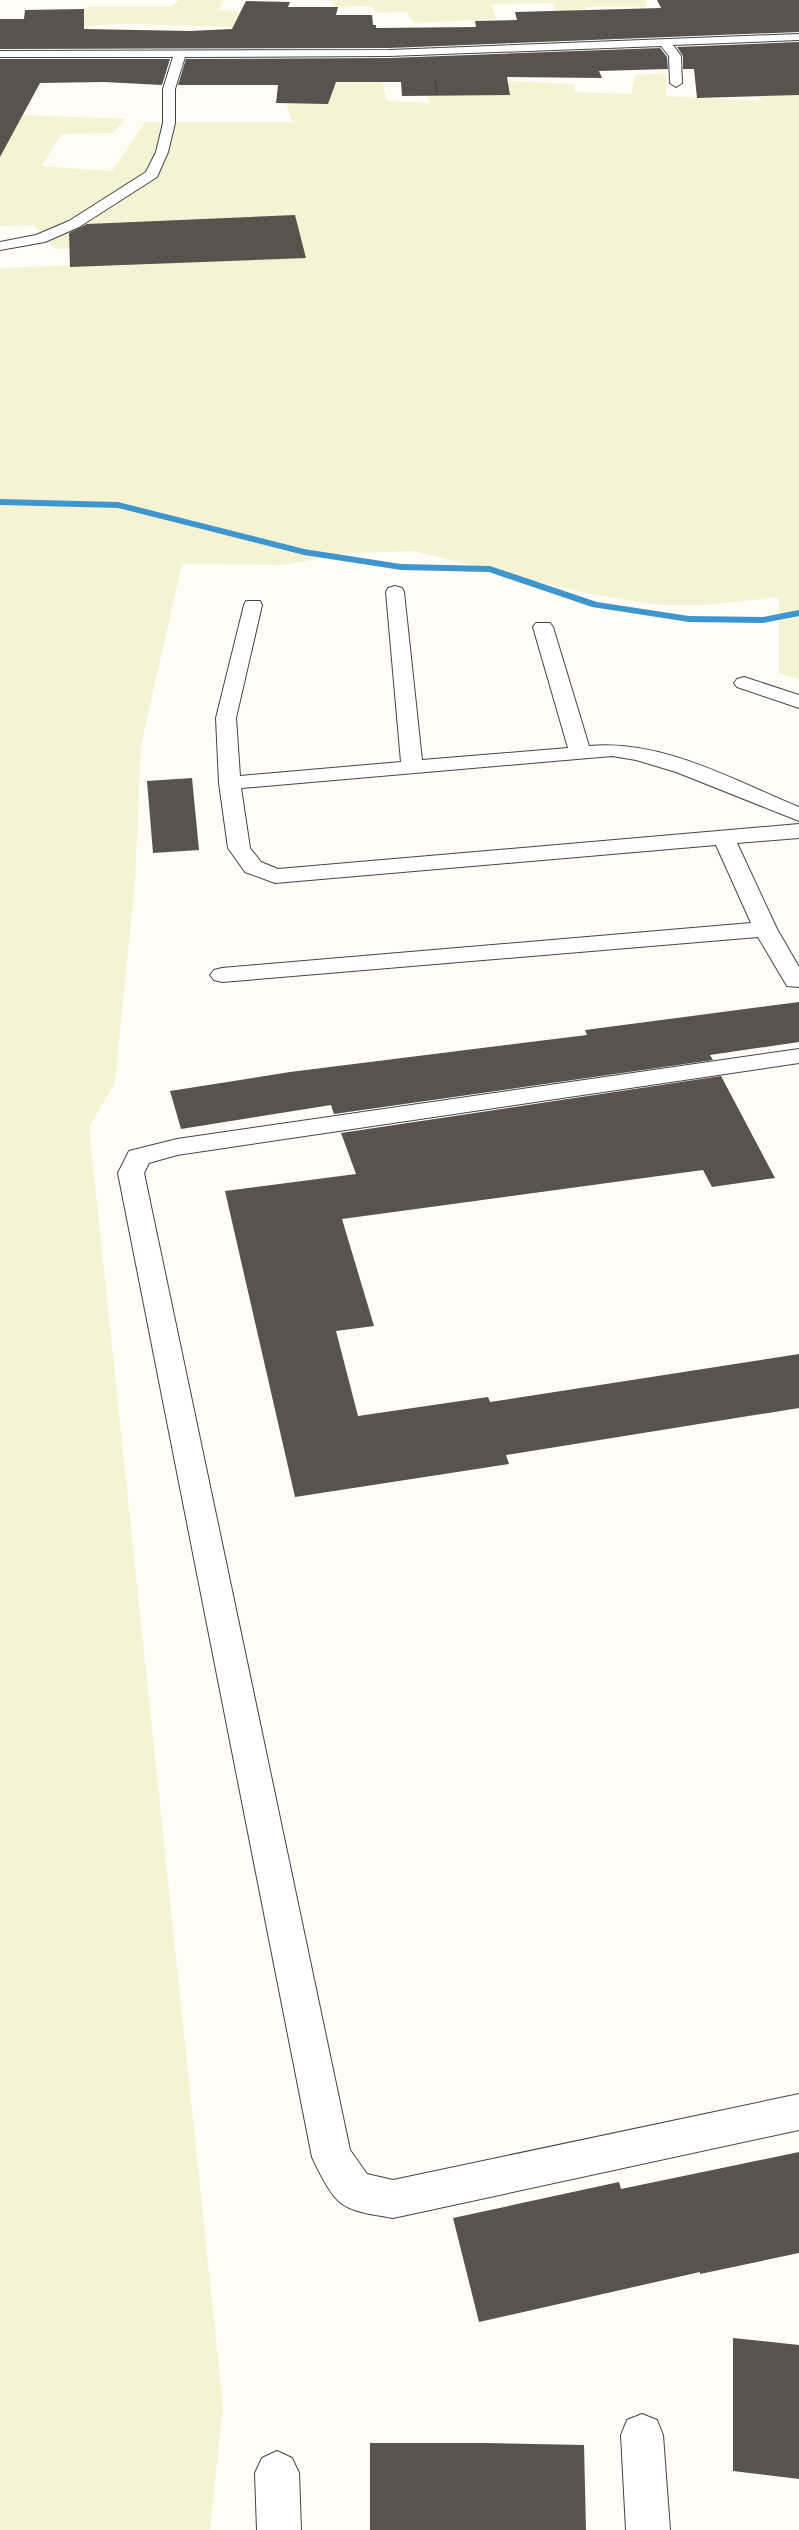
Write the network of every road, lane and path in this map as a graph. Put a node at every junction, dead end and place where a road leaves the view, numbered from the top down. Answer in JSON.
{"nodes":[{"id":1,"x":798,"y":40,"type":"edge"},
{"id":2,"x":664,"y":42,"type":"junction"},
{"id":3,"x":0,"y":54,"type":"edge"},
{"id":4,"x":180,"y":54,"type":"junction"},
{"id":5,"x":676,"y":83,"type":"dead end"},
{"id":6,"x":0,"y":246,"type":"edge"},
{"id":7,"x":395,"y":592,"type":"dead end"},
{"id":8,"x":253,"y":606,"type":"dead end"},
{"id":9,"x":543,"y":627,"type":"dead end"},
{"id":10,"x":744,"y":683,"type":"dead end"},
{"id":11,"x":799,"y":702,"type":"edge"},
{"id":12,"x":580,"y":752,"type":"junction"},
{"id":13,"x":412,"y":766,"type":"junction"},
{"id":14,"x":230,"y":783,"type":"junction"},
{"id":15,"x":799,"y":815,"type":"edge"},
{"id":16,"x":799,"y":830,"type":"edge"},
{"id":17,"x":723,"y":837,"type":"junction"},
{"id":18,"x":765,"y":929,"type":"junction"},
{"id":19,"x":222,"y":975,"type":"dead end"},
{"id":20,"x":795,"y":981,"type":"dead end"},
{"id":21,"x":799,"y":1056,"type":"edge"},
{"id":22,"x":799,"y":2112,"type":"edge"},
{"id":23,"x":642,"y":2435,"type":"dead end"},
{"id":24,"x":277,"y":2473,"type":"dead end"},
{"id":25,"x":279,"y":2530,"type":"edge"},
{"id":26,"x":648,"y":2530,"type":"edge"}],
"edges":[{"from":1,"to":2,"type":"street"},
{"from":2,"to":4,"type":"street"},
{"from":2,"to":5,"type":"street"},
{"from":3,"to":4,"type":"street"},
{"from":4,"to":6,"type":"street"},
{"from":7,"to":13,"type":"street"},
{"from":8,"to":14,"type":"street"},
{"from":9,"to":12,"type":"street"},
{"from":10,"to":11,"type":"street"},
{"from":12,"to":13,"type":"street"},
{"from":12,"to":15,"type":"street"},
{"from":13,"to":14,"type":"street"},
{"from":14,"to":17,"type":"street"},
{"from":16,"to":17,"type":"street"},
{"from":17,"to":18,"type":"street"},
{"from":18,"to":19,"type":"street"},
{"from":18,"to":20,"type":"street"},
{"from":21,"to":22,"type":"street"},
{"from":23,"to":26,"type":"street"},
{"from":24,"to":25,"type":"street"}]}
